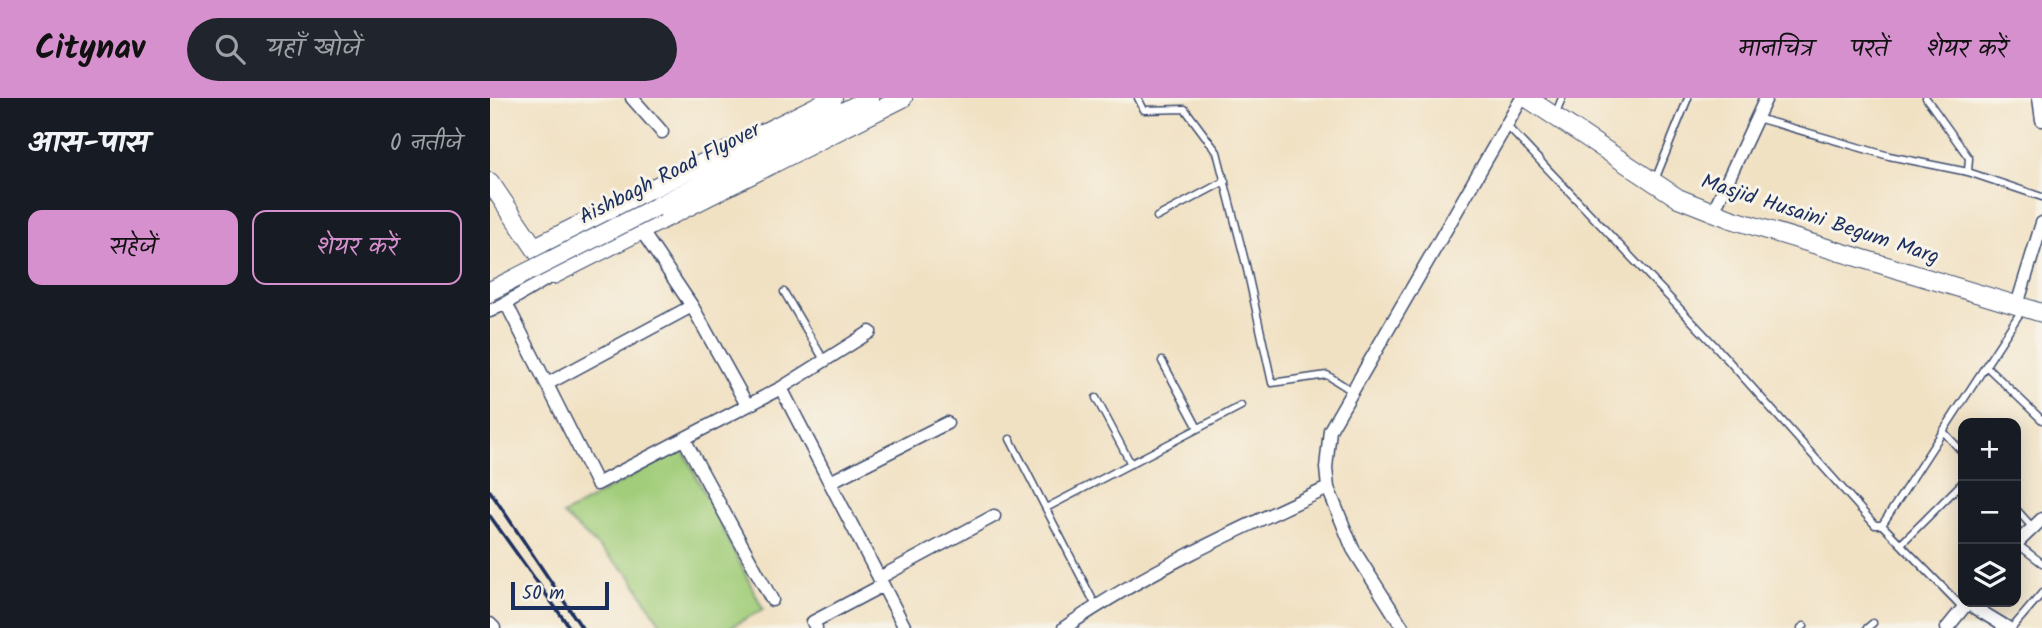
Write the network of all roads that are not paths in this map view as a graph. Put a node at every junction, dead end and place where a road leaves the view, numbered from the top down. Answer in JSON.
{"nodes":[{"id":1,"x":632,"y":98,"type":"edge"},
{"id":2,"x":833,"y":98,"type":"edge"},
{"id":3,"x":870,"y":98,"type":"edge"},
{"id":4,"x":903,"y":98,"type":"edge"},
{"id":5,"x":1138,"y":98,"type":"edge"},
{"id":6,"x":1524,"y":98,"type":"edge"},
{"id":7,"x":1562,"y":98,"type":"edge"},
{"id":8,"x":1688,"y":98,"type":"edge"},
{"id":9,"x":1766,"y":98,"type":"edge"},
{"id":10,"x":1926,"y":98,"type":"edge"},
{"id":11,"x":2039,"y":98,"type":"edge"},
{"id":12,"x":1554,"y":116,"type":"junction"},
{"id":13,"x":1756,"y":118,"type":"junction"},
{"id":14,"x":2042,"y":120,"type":"edge"},
{"id":15,"x":1506,"y":124,"type":"junction"},
{"id":16,"x":662,"y":132,"type":"dead end"},
{"id":17,"x":1968,"y":172,"type":"junction"},
{"id":18,"x":1225,"y":181,"type":"junction"},
{"id":19,"x":490,"y":182,"type":"edge"},
{"id":20,"x":1654,"y":182,"type":"junction"},
{"id":21,"x":2042,"y":197,"type":"edge"},
{"id":22,"x":1713,"y":212,"type":"junction"},
{"id":23,"x":1157,"y":217,"type":"dead end"},
{"id":24,"x":2042,"y":223,"type":"edge"},
{"id":25,"x":641,"y":230,"type":"junction"},
{"id":26,"x":535,"y":247,"type":"junction"},
{"id":27,"x":553,"y":275,"type":"junction"},
{"id":28,"x":490,"y":291,"type":"edge"},
{"id":29,"x":784,"y":292,"type":"dead end"},
{"id":30,"x":506,"y":303,"type":"junction"},
{"id":31,"x":692,"y":306,"type":"junction"},
{"id":32,"x":2020,"y":307,"type":"junction"},
{"id":33,"x":490,"y":311,"type":"edge"},
{"id":34,"x":2042,"y":313,"type":"edge"},
{"id":35,"x":870,"y":332,"type":"dead end"},
{"id":36,"x":824,"y":360,"type":"junction"},
{"id":37,"x":1162,"y":361,"type":"dead end"},
{"id":38,"x":1986,"y":366,"type":"junction"},
{"id":39,"x":547,"y":384,"type":"junction"},
{"id":40,"x":781,"y":387,"type":"junction"},
{"id":41,"x":1352,"y":391,"type":"junction"},
{"id":42,"x":1096,"y":398,"type":"dead end"},
{"id":43,"x":747,"y":405,"type":"junction"},
{"id":44,"x":1241,"y":406,"type":"dead end"},
{"id":45,"x":2042,"y":420,"type":"edge"},
{"id":46,"x":947,"y":424,"type":"dead end"},
{"id":47,"x":1198,"y":428,"type":"junction"},
{"id":48,"x":1943,"y":431,"type":"junction"},
{"id":49,"x":684,"y":439,"type":"junction"},
{"id":50,"x":1010,"y":439,"type":"dead end"},
{"id":51,"x":1958,"y":448,"type":"edge"},
{"id":52,"x":1131,"y":464,"type":"junction"},
{"id":53,"x":830,"y":482,"type":"junction"},
{"id":54,"x":1958,"y":487,"type":"edge"},
{"id":55,"x":1328,"y":488,"type":"junction"},
{"id":56,"x":1046,"y":508,"type":"junction"},
{"id":57,"x":2021,"y":512,"type":"edge"},
{"id":58,"x":993,"y":516,"type":"dead end"},
{"id":59,"x":2038,"y":524,"type":"edge"},
{"id":60,"x":1882,"y":525,"type":"junction"},
{"id":61,"x":2021,"y":539,"type":"edge"},
{"id":62,"x":1901,"y":544,"type":"junction"},
{"id":63,"x":2021,"y":548,"type":"edge"},
{"id":64,"x":2042,"y":563,"type":"edge"},
{"id":65,"x":881,"y":582,"type":"junction"},
{"id":66,"x":2042,"y":593,"type":"edge"},
{"id":67,"x":1958,"y":597,"type":"edge"},
{"id":68,"x":772,"y":600,"type":"dead end"},
{"id":69,"x":1096,"y":606,"type":"junction"},
{"id":70,"x":1964,"y":607,"type":"edge"},
{"id":71,"x":1972,"y":607,"type":"edge"},
{"id":72,"x":490,"y":624,"type":"edge"},
{"id":73,"x":494,"y":628,"type":"edge"},
{"id":74,"x":816,"y":628,"type":"edge"},
{"id":75,"x":905,"y":628,"type":"edge"},
{"id":76,"x":1064,"y":628,"type":"edge"},
{"id":77,"x":1403,"y":628,"type":"edge"},
{"id":78,"x":1947,"y":628,"type":"edge"},
{"id":79,"x":2010,"y":628,"type":"edge"}],
"edges":[{"from":1,"to":16,"type":"street"},
{"from":2,"to":26,"type":"street"},
{"from":3,"to":28,"type":"street","name":"Aishbagh Road Flyover","bridge":true},
{"from":4,"to":25,"type":"street"},
{"from":5,"to":18,"type":"lane"},
{"from":6,"to":12,"type":"street","name":"Masjid Husaini Begum Marg"},
{"from":6,"to":15,"type":"street"},
{"from":7,"to":12,"type":"lane"},
{"from":8,"to":20,"type":"lane"},
{"from":9,"to":13,"type":"street"},
{"from":10,"to":17,"type":"lane"},
{"from":11,"to":14,"type":"street"},
{"from":12,"to":20,"type":"street","name":"Masjid Husaini Begum Marg"},
{"from":13,"to":17,"type":"lane"},
{"from":13,"to":22,"type":"street"},
{"from":15,"to":41,"type":"street"},
{"from":15,"to":60,"type":"lane"},
{"from":17,"to":21,"type":"lane"},
{"from":18,"to":23,"type":"lane"},
{"from":18,"to":41,"type":"lane"},
{"from":19,"to":26,"type":"street"},
{"from":20,"to":22,"type":"street","name":"Masjid Husaini Begum Marg"},
{"from":22,"to":32,"type":"street","name":"Masjid Husaini Begum Marg"},
{"from":24,"to":32,"type":"street"},
{"from":25,"to":27,"type":"street"},
{"from":25,"to":31,"type":"street"},
{"from":26,"to":27,"type":"street"},
{"from":27,"to":30,"type":"street"},
{"from":29,"to":36,"type":"lane"},
{"from":30,"to":33,"type":"street"},
{"from":30,"to":39,"type":"street"},
{"from":31,"to":39,"type":"street"},
{"from":31,"to":43,"type":"street"},
{"from":32,"to":34,"type":"street","name":"Masjid Husaini Begum Marg"},
{"from":32,"to":38,"type":"lane"},
{"from":35,"to":36,"type":"street"},
{"from":36,"to":40,"type":"street"},
{"from":37,"to":47,"type":"lane"},
{"from":38,"to":45,"type":"lane"},
{"from":38,"to":48,"type":"lane"},
{"from":39,"to":49,"type":"street"},
{"from":40,"to":43,"type":"street"},
{"from":40,"to":53,"type":"street"},
{"from":41,"to":55,"type":"street"},
{"from":42,"to":52,"type":"lane"},
{"from":43,"to":49,"type":"street"},
{"from":44,"to":47,"type":"lane"},
{"from":46,"to":53,"type":"street"},
{"from":47,"to":52,"type":"lane"},
{"from":48,"to":51,"type":"lane"},
{"from":48,"to":60,"type":"lane"},
{"from":49,"to":68,"type":"street"},
{"from":50,"to":56,"type":"lane"},
{"from":52,"to":56,"type":"lane"},
{"from":53,"to":65,"type":"street"},
{"from":54,"to":62,"type":"lane"},
{"from":55,"to":69,"type":"street"},
{"from":55,"to":77,"type":"street"},
{"from":56,"to":69,"type":"lane"},
{"from":57,"to":59,"type":"lane"},
{"from":58,"to":65,"type":"street"},
{"from":59,"to":61,"type":"street"},
{"from":60,"to":62,"type":"lane"},
{"from":62,"to":67,"type":"lane"},
{"from":63,"to":64,"type":"lane"},
{"from":65,"to":74,"type":"street"},
{"from":65,"to":75,"type":"street"},
{"from":66,"to":79,"type":"lane"},
{"from":69,"to":76,"type":"street"},
{"from":70,"to":78,"type":"street"},
{"from":71,"to":79,"type":"street"},
{"from":72,"to":73,"type":"street"}]}
